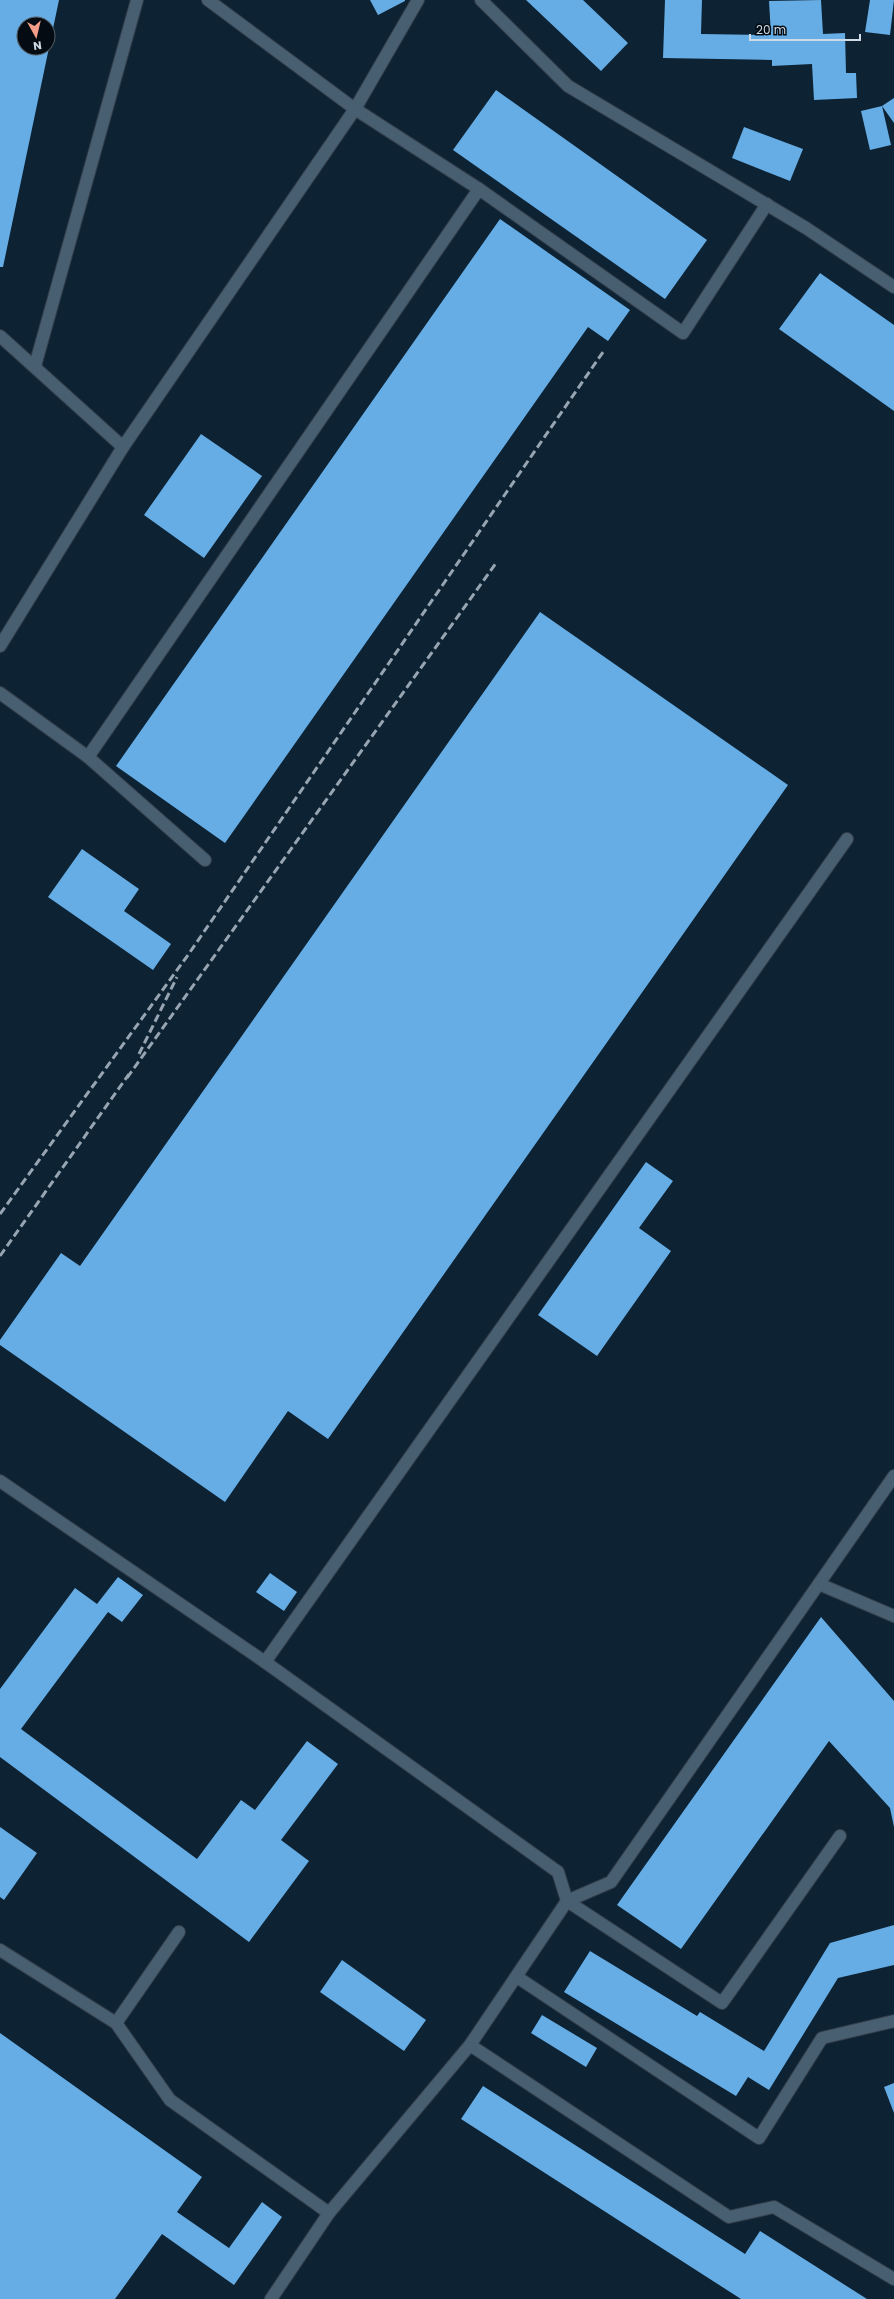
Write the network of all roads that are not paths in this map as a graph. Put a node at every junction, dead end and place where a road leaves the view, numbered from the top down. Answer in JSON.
{"nodes":[{"id":1,"x":137,"y":0,"type":"edge"},
{"id":2,"x":208,"y":0,"type":"edge"},
{"id":3,"x":418,"y":0,"type":"edge"},
{"id":4,"x":481,"y":0,"type":"edge"},
{"id":5,"x":355,"y":109,"type":"junction"},
{"id":6,"x":479,"y":189,"type":"junction"},
{"id":7,"x":767,"y":204,"type":"junction"},
{"id":8,"x":894,"y":287,"type":"edge"},
{"id":9,"x":0,"y":336,"type":"edge"},
{"id":10,"x":35,"y":366,"type":"junction"},
{"id":11,"x":123,"y":447,"type":"junction"},
{"id":12,"x":0,"y":646,"type":"edge"},
{"id":13,"x":0,"y":693,"type":"edge"},
{"id":14,"x":88,"y":757,"type":"junction"},
{"id":15,"x":847,"y":839,"type":"dead end"},
{"id":16,"x":205,"y":860,"type":"dead end"},
{"id":17,"x":894,"y":1476,"type":"edge"},
{"id":18,"x":0,"y":1481,"type":"edge"},
{"id":19,"x":819,"y":1584,"type":"junction"},
{"id":20,"x":894,"y":1616,"type":"edge"},
{"id":21,"x":265,"y":1662,"type":"junction"},
{"id":22,"x":840,"y":1836,"type":"dead end"},
{"id":23,"x":567,"y":1900,"type":"junction"},
{"id":24,"x":179,"y":1932,"type":"dead end"},
{"id":25,"x":0,"y":1950,"type":"edge"},
{"id":26,"x":517,"y":1977,"type":"junction"},
{"id":27,"x":894,"y":2021,"type":"edge"},
{"id":28,"x":116,"y":2023,"type":"junction"},
{"id":29,"x":470,"y":2045,"type":"junction"},
{"id":30,"x":329,"y":2213,"type":"junction"},
{"id":31,"x":894,"y":2279,"type":"edge"},
{"id":32,"x":271,"y":2299,"type":"edge"}],
"edges":[{"from":1,"to":10,"type":"lane"},
{"from":2,"to":5,"type":"lane"},
{"from":3,"to":5,"type":"lane"},
{"from":4,"to":7,"type":"lane"},
{"from":5,"to":6,"type":"lane"},
{"from":5,"to":11,"type":"lane"},
{"from":6,"to":7,"type":"lane"},
{"from":6,"to":14,"type":"lane"},
{"from":7,"to":8,"type":"lane"},
{"from":9,"to":10,"type":"lane"},
{"from":10,"to":11,"type":"lane"},
{"from":11,"to":12,"type":"lane"},
{"from":13,"to":14,"type":"lane"},
{"from":14,"to":16,"type":"lane"},
{"from":15,"to":21,"type":"lane"},
{"from":17,"to":19,"type":"lane"},
{"from":18,"to":21,"type":"lane"},
{"from":19,"to":20,"type":"lane"},
{"from":19,"to":23,"type":"lane"},
{"from":21,"to":23,"type":"lane"},
{"from":22,"to":23,"type":"lane"},
{"from":23,"to":26,"type":"lane"},
{"from":24,"to":28,"type":"lane"},
{"from":25,"to":28,"type":"lane"},
{"from":26,"to":27,"type":"lane"},
{"from":26,"to":29,"type":"lane"},
{"from":28,"to":30,"type":"lane"},
{"from":29,"to":30,"type":"lane"},
{"from":29,"to":31,"type":"lane"},
{"from":30,"to":32,"type":"lane"}]}
